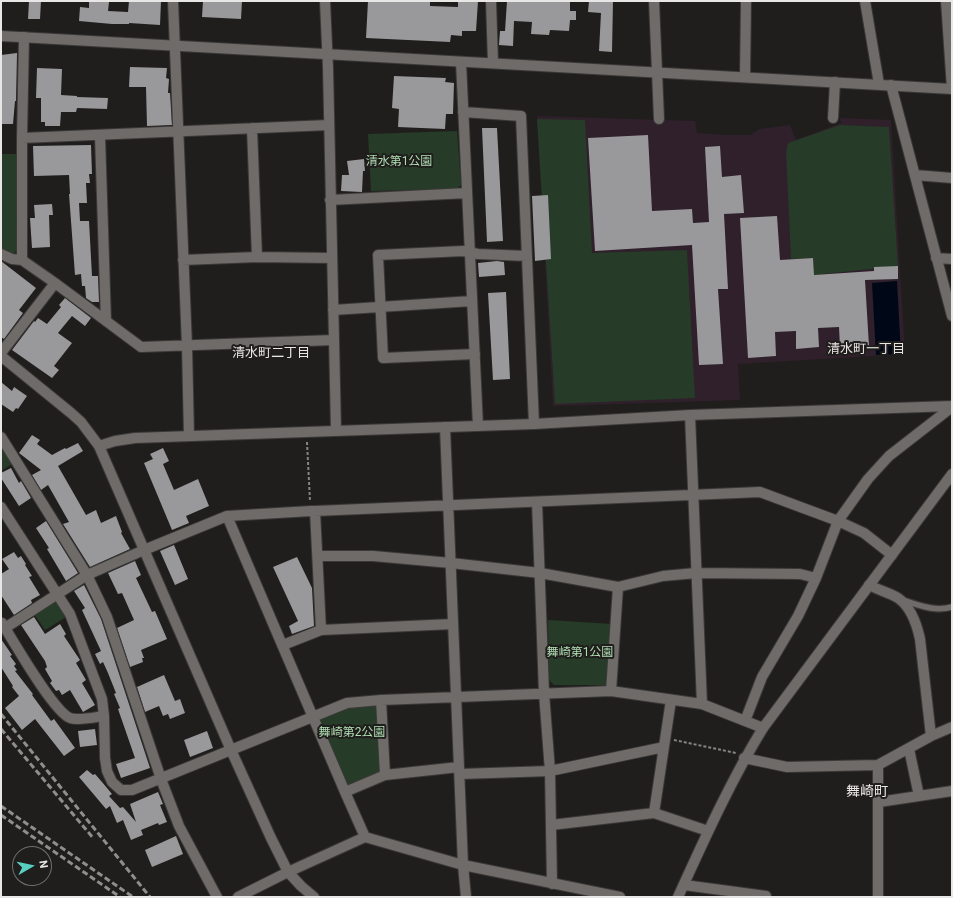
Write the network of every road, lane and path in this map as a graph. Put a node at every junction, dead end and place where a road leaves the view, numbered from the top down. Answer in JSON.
{"nodes":[{"id":1,"x":173,"y":1,"type":"edge"},
{"id":2,"x":325,"y":1,"type":"edge"},
{"id":3,"x":491,"y":1,"type":"edge"},
{"id":4,"x":654,"y":1,"type":"edge"},
{"id":5,"x":746,"y":1,"type":"edge"},
{"id":6,"x":865,"y":1,"type":"edge"},
{"id":7,"x":946,"y":1,"type":"edge"},
{"id":8,"x":1,"y":36,"type":"edge"},
{"id":9,"x":24,"y":37,"type":"junction"},
{"id":10,"x":174,"y":45,"type":"junction"},
{"id":11,"x":327,"y":54,"type":"junction"},
{"id":12,"x":461,"y":62,"type":"junction"},
{"id":13,"x":493,"y":63,"type":"junction"},
{"id":14,"x":656,"y":72,"type":"junction"},
{"id":15,"x":745,"y":77,"type":"junction"},
{"id":16,"x":835,"y":82,"type":"junction"},
{"id":17,"x":879,"y":84,"type":"junction"},
{"id":18,"x":891,"y":85,"type":"junction"},
{"id":19,"x":952,"y":89,"type":"edge"},
{"id":20,"x":463,"y":112,"type":"junction"},
{"id":21,"x":833,"y":118,"type":"dead end"},
{"id":22,"x":659,"y":120,"type":"dead end"},
{"id":23,"x":329,"y":125,"type":"junction"},
{"id":24,"x":252,"y":128,"type":"junction"},
{"id":25,"x":177,"y":132,"type":"junction"},
{"id":26,"x":100,"y":136,"type":"junction"},
{"id":27,"x":22,"y":138,"type":"junction"},
{"id":28,"x":915,"y":175,"type":"junction"},
{"id":29,"x":952,"y":178,"type":"edge"},
{"id":30,"x":467,"y":193,"type":"junction"},
{"id":31,"x":330,"y":200,"type":"junction"},
{"id":32,"x":470,"y":252,"type":"junction"},
{"id":33,"x":1,"y":254,"type":"edge"},
{"id":34,"x":528,"y":256,"type":"junction"},
{"id":35,"x":257,"y":258,"type":"junction"},
{"id":36,"x":332,"y":258,"type":"junction"},
{"id":37,"x":936,"y":258,"type":"junction"},
{"id":38,"x":952,"y":259,"type":"edge"},
{"id":39,"x":22,"y":260,"type":"junction"},
{"id":40,"x":183,"y":260,"type":"junction"},
{"id":41,"x":55,"y":283,"type":"junction"},
{"id":42,"x":472,"y":300,"type":"junction"},
{"id":43,"x":380,"y":306,"type":"junction"},
{"id":44,"x":333,"y":310,"type":"junction"},
{"id":45,"x":952,"y":316,"type":"edge"},
{"id":46,"x":106,"y":320,"type":"junction"},
{"id":47,"x":334,"y":340,"type":"junction"},
{"id":48,"x":187,"y":346,"type":"junction"},
{"id":49,"x":1,"y":353,"type":"edge"},
{"id":50,"x":475,"y":354,"type":"junction"},
{"id":51,"x":1,"y":356,"type":"edge"},
{"id":52,"x":952,"y":407,"type":"edge"},
{"id":53,"x":690,"y":415,"type":"junction"},
{"id":54,"x":534,"y":424,"type":"junction"},
{"id":55,"x":478,"y":426,"type":"junction"},
{"id":56,"x":445,"y":427,"type":"junction"},
{"id":57,"x":336,"y":430,"type":"junction"},
{"id":58,"x":306,"y":432,"type":"junction"},
{"id":59,"x":189,"y":436,"type":"junction"},
{"id":60,"x":1,"y":437,"type":"edge"},
{"id":61,"x":99,"y":446,"type":"junction"},
{"id":62,"x":952,"y":474,"type":"edge"},
{"id":63,"x":693,"y":496,"type":"junction"},
{"id":64,"x":537,"y":502,"type":"junction"},
{"id":65,"x":448,"y":506,"type":"junction"},
{"id":66,"x":1,"y":507,"type":"edge"},
{"id":67,"x":313,"y":511,"type":"junction"},
{"id":68,"x":227,"y":516,"type":"junction"},
{"id":69,"x":838,"y":521,"type":"junction"},
{"id":70,"x":144,"y":550,"type":"junction"},
{"id":71,"x":892,"y":555,"type":"junction"},
{"id":72,"x":318,"y":556,"type":"junction"},
{"id":73,"x":450,"y":563,"type":"junction"},
{"id":74,"x":540,"y":573,"type":"junction"},
{"id":75,"x":696,"y":574,"type":"junction"},
{"id":76,"x":87,"y":575,"type":"junction"},
{"id":77,"x":816,"y":578,"type":"junction"},
{"id":78,"x":869,"y":586,"type":"junction"},
{"id":79,"x":618,"y":587,"type":"junction"},
{"id":80,"x":58,"y":594,"type":"junction"},
{"id":81,"x":898,"y":598,"type":"junction"},
{"id":82,"x":952,"y":607,"type":"edge"},
{"id":83,"x":453,"y":624,"type":"junction"},
{"id":84,"x":3,"y":625,"type":"edge"},
{"id":85,"x":322,"y":630,"type":"junction"},
{"id":86,"x":283,"y":645,"type":"junction"},
{"id":87,"x":611,"y":691,"type":"junction"},
{"id":88,"x":544,"y":693,"type":"junction"},
{"id":89,"x":456,"y":698,"type":"junction"},
{"id":90,"x":381,"y":700,"type":"junction"},
{"id":91,"x":671,"y":700,"type":"junction"},
{"id":92,"x":702,"y":704,"type":"junction"},
{"id":93,"x":104,"y":716,"type":"junction"},
{"id":94,"x":313,"y":716,"type":"junction"},
{"id":95,"x":745,"y":721,"type":"junction"},
{"id":96,"x":763,"y":728,"type":"junction"},
{"id":97,"x":952,"y":728,"type":"edge"},
{"id":98,"x":931,"y":736,"type":"junction"},
{"id":99,"x":664,"y":742,"type":"junction"},
{"id":100,"x":909,"y":749,"type":"junction"},
{"id":101,"x":231,"y":750,"type":"junction"},
{"id":102,"x":744,"y":758,"type":"junction"},
{"id":103,"x":878,"y":765,"type":"junction"},
{"id":104,"x":459,"y":771,"type":"junction"},
{"id":105,"x":550,"y":771,"type":"junction"},
{"id":106,"x":385,"y":776,"type":"junction"},
{"id":107,"x":161,"y":778,"type":"junction"},
{"id":108,"x":952,"y":791,"type":"edge"},
{"id":109,"x":345,"y":792,"type":"junction"},
{"id":110,"x":919,"y":796,"type":"junction"},
{"id":111,"x":879,"y":802,"type":"junction"},
{"id":112,"x":654,"y":814,"type":"junction"},
{"id":113,"x":551,"y":825,"type":"junction"},
{"id":114,"x":708,"y":831,"type":"junction"},
{"id":115,"x":365,"y":837,"type":"junction"},
{"id":116,"x":463,"y":865,"type":"junction"},
{"id":117,"x":288,"y":872,"type":"junction"},
{"id":118,"x":552,"y":884,"type":"junction"},
{"id":119,"x":684,"y":884,"type":"junction"},
{"id":120,"x":766,"y":896,"type":"edge"},
{"id":121,"x":217,"y":897,"type":"edge"},
{"id":122,"x":238,"y":897,"type":"edge"},
{"id":123,"x":314,"y":897,"type":"edge"},
{"id":124,"x":466,"y":897,"type":"edge"},
{"id":125,"x":620,"y":897,"type":"edge"},
{"id":126,"x":678,"y":897,"type":"edge"},
{"id":127,"x":878,"y":897,"type":"edge"}],
"edges":[{"from":1,"to":10,"type":"street"},
{"from":2,"to":11,"type":"street"},
{"from":3,"to":13,"type":"street"},
{"from":4,"to":14,"type":"street"},
{"from":5,"to":15,"type":"street"},
{"from":6,"to":17,"type":"street"},
{"from":7,"to":19,"type":"street"},
{"from":8,"to":9,"type":"street"},
{"from":9,"to":10,"type":"street"},
{"from":9,"to":27,"type":"street"},
{"from":10,"to":11,"type":"street"},
{"from":10,"to":25,"type":"street"},
{"from":11,"to":12,"type":"street"},
{"from":11,"to":23,"type":"street"},
{"from":12,"to":13,"type":"street"},
{"from":12,"to":20,"type":"street"},
{"from":13,"to":14,"type":"street"},
{"from":14,"to":15,"type":"street"},
{"from":14,"to":22,"type":"street"},
{"from":15,"to":16,"type":"street"},
{"from":16,"to":17,"type":"street"},
{"from":16,"to":21,"type":"street"},
{"from":17,"to":18,"type":"street"},
{"from":18,"to":19,"type":"street"},
{"from":18,"to":28,"type":"street"},
{"from":20,"to":30,"type":"street"},
{"from":20,"to":34,"type":"street"},
{"from":23,"to":24,"type":"street"},
{"from":23,"to":31,"type":"street"},
{"from":24,"to":25,"type":"street"},
{"from":24,"to":35,"type":"street"},
{"from":25,"to":26,"type":"street"},
{"from":25,"to":40,"type":"street"},
{"from":26,"to":27,"type":"street"},
{"from":26,"to":46,"type":"street"},
{"from":27,"to":39,"type":"street"},
{"from":28,"to":29,"type":"street"},
{"from":28,"to":37,"type":"street"},
{"from":30,"to":31,"type":"street"},
{"from":30,"to":32,"type":"street"},
{"from":31,"to":36,"type":"street"},
{"from":32,"to":34,"type":"street"},
{"from":32,"to":42,"type":"street"},
{"from":32,"to":43,"type":"street"},
{"from":33,"to":39,"type":"street"},
{"from":34,"to":54,"type":"street"},
{"from":35,"to":36,"type":"street"},
{"from":35,"to":40,"type":"street"},
{"from":36,"to":44,"type":"street"},
{"from":37,"to":38,"type":"street"},
{"from":37,"to":45,"type":"street"},
{"from":39,"to":41,"type":"street"},
{"from":40,"to":48,"type":"street"},
{"from":41,"to":46,"type":"street"},
{"from":41,"to":49,"type":"street"},
{"from":42,"to":43,"type":"street"},
{"from":42,"to":50,"type":"street"},
{"from":43,"to":44,"type":"street"},
{"from":43,"to":50,"type":"street"},
{"from":44,"to":47,"type":"street"},
{"from":46,"to":48,"type":"street"},
{"from":47,"to":48,"type":"street"},
{"from":47,"to":57,"type":"street"},
{"from":48,"to":59,"type":"street"},
{"from":50,"to":55,"type":"street"},
{"from":51,"to":61,"type":"street"},
{"from":52,"to":53,"type":"street"},
{"from":52,"to":69,"type":"street"},
{"from":53,"to":54,"type":"street"},
{"from":53,"to":63,"type":"street"},
{"from":54,"to":55,"type":"street"},
{"from":55,"to":56,"type":"street"},
{"from":56,"to":57,"type":"street"},
{"from":56,"to":65,"type":"street"},
{"from":57,"to":58,"type":"street"},
{"from":58,"to":59,"type":"street"},
{"from":58,"to":67,"type":"path"},
{"from":59,"to":61,"type":"street"},
{"from":60,"to":76,"type":"street"},
{"from":61,"to":70,"type":"street"},
{"from":62,"to":71,"type":"street"},
{"from":63,"to":64,"type":"street"},
{"from":63,"to":69,"type":"street"},
{"from":63,"to":75,"type":"street"},
{"from":64,"to":65,"type":"street"},
{"from":64,"to":74,"type":"street"},
{"from":65,"to":67,"type":"street"},
{"from":65,"to":73,"type":"street"},
{"from":66,"to":80,"type":"street"},
{"from":67,"to":68,"type":"street"},
{"from":67,"to":72,"type":"street"},
{"from":68,"to":70,"type":"street"},
{"from":68,"to":86,"type":"street"},
{"from":69,"to":71,"type":"street"},
{"from":69,"to":77,"type":"street"},
{"from":70,"to":76,"type":"street"},
{"from":70,"to":101,"type":"street"},
{"from":71,"to":78,"type":"street"},
{"from":72,"to":73,"type":"street"},
{"from":72,"to":85,"type":"street"},
{"from":73,"to":74,"type":"street"},
{"from":73,"to":83,"type":"street"},
{"from":74,"to":79,"type":"street"},
{"from":74,"to":88,"type":"street"},
{"from":75,"to":77,"type":"street"},
{"from":75,"to":79,"type":"street"},
{"from":75,"to":92,"type":"street"},
{"from":76,"to":80,"type":"street"},
{"from":76,"to":107,"type":"street"},
{"from":77,"to":95,"type":"street"},
{"from":78,"to":81,"type":"street"},
{"from":78,"to":96,"type":"street"},
{"from":79,"to":87,"type":"street"},
{"from":80,"to":84,"type":"street"},
{"from":80,"to":93,"type":"street"},
{"from":81,"to":82,"type":"lane"},
{"from":81,"to":98,"type":"street"},
{"from":83,"to":85,"type":"street"},
{"from":83,"to":89,"type":"street"},
{"from":84,"to":93,"type":"street"},
{"from":85,"to":86,"type":"street"},
{"from":86,"to":94,"type":"street"},
{"from":87,"to":88,"type":"street"},
{"from":87,"to":91,"type":"street"},
{"from":88,"to":89,"type":"street"},
{"from":88,"to":105,"type":"street"},
{"from":89,"to":90,"type":"street"},
{"from":89,"to":104,"type":"street"},
{"from":90,"to":94,"type":"street"},
{"from":90,"to":106,"type":"street"},
{"from":91,"to":92,"type":"street"},
{"from":91,"to":99,"type":"street"},
{"from":92,"to":95,"type":"street"},
{"from":93,"to":107,"type":"street"},
{"from":94,"to":101,"type":"street"},
{"from":94,"to":109,"type":"street"},
{"from":95,"to":96,"type":"street"},
{"from":96,"to":102,"type":"street"},
{"from":97,"to":98,"type":"street"},
{"from":98,"to":100,"type":"street"},
{"from":99,"to":102,"type":"path"},
{"from":99,"to":105,"type":"street"},
{"from":99,"to":112,"type":"street"},
{"from":100,"to":103,"type":"street"},
{"from":100,"to":110,"type":"street"},
{"from":101,"to":107,"type":"street"},
{"from":101,"to":117,"type":"street"},
{"from":102,"to":103,"type":"street"},
{"from":102,"to":114,"type":"street"},
{"from":103,"to":111,"type":"street"},
{"from":104,"to":105,"type":"street"},
{"from":104,"to":106,"type":"street"},
{"from":104,"to":116,"type":"street"},
{"from":105,"to":113,"type":"street"},
{"from":106,"to":109,"type":"street"},
{"from":107,"to":121,"type":"street"},
{"from":108,"to":110,"type":"street"},
{"from":109,"to":115,"type":"street"},
{"from":110,"to":111,"type":"street"},
{"from":111,"to":127,"type":"street"},
{"from":112,"to":113,"type":"street"},
{"from":112,"to":114,"type":"street"},
{"from":113,"to":118,"type":"street"},
{"from":114,"to":119,"type":"street"},
{"from":115,"to":116,"type":"street"},
{"from":115,"to":117,"type":"street"},
{"from":116,"to":118,"type":"street"},
{"from":116,"to":124,"type":"street"},
{"from":117,"to":122,"type":"street"},
{"from":117,"to":123,"type":"street"},
{"from":118,"to":125,"type":"street"},
{"from":119,"to":120,"type":"street"},
{"from":119,"to":126,"type":"street"}]}
